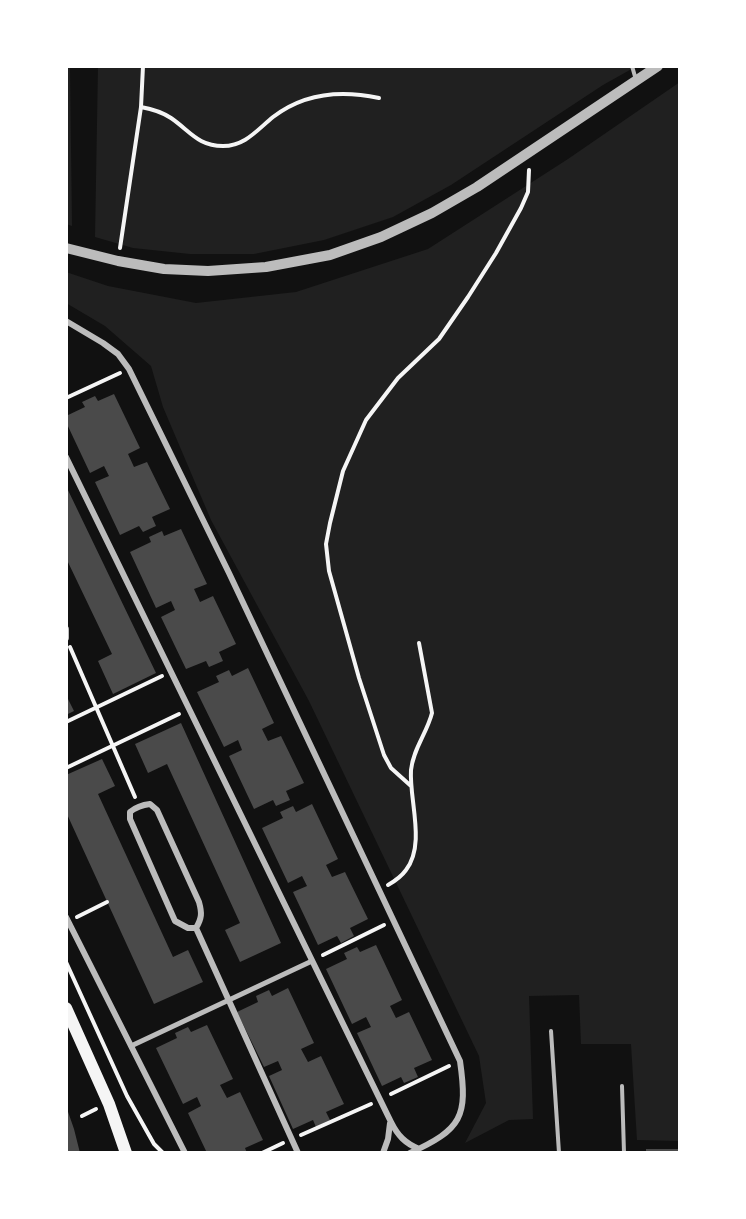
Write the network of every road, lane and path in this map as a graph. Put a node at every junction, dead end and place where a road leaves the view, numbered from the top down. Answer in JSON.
{"nodes":[{"id":1,"x":143,"y":66,"type":"edge"},
{"id":2,"x":632,"y":66,"type":"edge"},
{"id":3,"x":658,"y":66,"type":"edge"},
{"id":4,"x":636,"y":80,"type":"junction"},
{"id":5,"x":379,"y":98,"type":"dead end"},
{"id":6,"x":141,"y":107,"type":"junction"},
{"id":7,"x":522,"y":156,"type":"junction"},
{"id":8,"x":66,"y":248,"type":"edge"},
{"id":9,"x":118,"y":261,"type":"junction"},
{"id":10,"x":66,"y":321,"type":"edge"},
{"id":11,"x":129,"y":369,"type":"junction"},
{"id":12,"x":66,"y":398,"type":"edge"},
{"id":13,"x":66,"y":457,"type":"edge"},
{"id":14,"x":66,"y":629,"type":"edge"},
{"id":15,"x":66,"y":638,"type":"edge"},
{"id":16,"x":420,"y":643,"type":"dead end"},
{"id":17,"x":171,"y":672,"type":"junction"},
{"id":18,"x":96,"y":708,"type":"junction"},
{"id":19,"x":189,"y":709,"type":"junction"},
{"id":20,"x":66,"y":722,"type":"edge"},
{"id":21,"x":113,"y":746,"type":"junction"},
{"id":22,"x":66,"y":768,"type":"edge"},
{"id":23,"x":411,"y":786,"type":"junction"},
{"id":24,"x":139,"y":806,"type":"junction"},
{"id":25,"x":380,"y":890,"type":"junction"},
{"id":26,"x":108,"y":902,"type":"dead end"},
{"id":27,"x":67,"y":919,"type":"edge"},
{"id":28,"x":394,"y":920,"type":"junction"},
{"id":29,"x":196,"y":928,"type":"junction"},
{"id":30,"x":312,"y":961,"type":"junction"},
{"id":31,"x":66,"y":962,"type":"edge"},
{"id":32,"x":229,"y":1000,"type":"junction"},
{"id":33,"x":66,"y":1008,"type":"edge"},
{"id":34,"x":551,"y":1031,"type":"dead end"},
{"id":35,"x":131,"y":1046,"type":"junction"},
{"id":36,"x":460,"y":1061,"type":"junction"},
{"id":37,"x":622,"y":1086,"type":"dead end"},
{"id":38,"x":379,"y":1100,"type":"junction"},
{"id":39,"x":391,"y":1122,"type":"junction"},
{"id":40,"x":292,"y":1139,"type":"junction"},
{"id":41,"x":420,"y":1149,"type":"junction"},
{"id":42,"x":126,"y":1153,"type":"edge"},
{"id":43,"x":163,"y":1153,"type":"edge"},
{"id":44,"x":185,"y":1153,"type":"edge"},
{"id":45,"x":262,"y":1153,"type":"edge"},
{"id":46,"x":298,"y":1153,"type":"edge"},
{"id":47,"x":383,"y":1153,"type":"edge"},
{"id":48,"x":410,"y":1153,"type":"edge"},
{"id":49,"x":559,"y":1153,"type":"edge"},
{"id":50,"x":624,"y":1153,"type":"edge"}],
"edges":[{"from":1,"to":6,"type":"path"},
{"from":2,"to":4,"type":"lane"},
{"from":3,"to":4,"type":"street"},
{"from":4,"to":7,"type":"street"},
{"from":5,"to":6,"type":"path"},
{"from":6,"to":9,"type":"path"},
{"from":7,"to":9,"type":"street"},
{"from":7,"to":23,"type":"path"},
{"from":8,"to":9,"type":"street"},
{"from":10,"to":11,"type":"street"},
{"from":11,"to":12,"type":"path"},
{"from":11,"to":25,"type":"street"},
{"from":13,"to":17,"type":"street"},
{"from":14,"to":15,"type":"street"},
{"from":15,"to":18,"type":"path"},
{"from":16,"to":23,"type":"path"},
{"from":17,"to":18,"type":"path"},
{"from":17,"to":19,"type":"street"},
{"from":18,"to":20,"type":"path"},
{"from":18,"to":21,"type":"path"},
{"from":19,"to":21,"type":"path"},
{"from":19,"to":30,"type":"street"},
{"from":21,"to":22,"type":"path"},
{"from":21,"to":24,"type":"path"},
{"from":23,"to":25,"type":"path"},
{"from":24,"to":29,"type":"street"},
{"from":24,"to":29,"type":"street"},
{"from":25,"to":28,"type":"street"},
{"from":26,"to":27,"type":"path"},
{"from":27,"to":35,"type":"street"},
{"from":28,"to":30,"type":"path"},
{"from":28,"to":36,"type":"street"},
{"from":29,"to":32,"type":"street"},
{"from":30,"to":32,"type":"street"},
{"from":30,"to":38,"type":"street"},
{"from":31,"to":43,"type":"path"},
{"from":32,"to":35,"type":"street"},
{"from":32,"to":40,"type":"street"},
{"from":33,"to":42,"type":"main road"},
{"from":34,"to":49,"type":"lane"},
{"from":35,"to":44,"type":"street"},
{"from":36,"to":38,"type":"path"},
{"from":36,"to":41,"type":"street"},
{"from":37,"to":50,"type":"lane"},
{"from":38,"to":39,"type":"street"},
{"from":38,"to":40,"type":"path"},
{"from":39,"to":41,"type":"street"},
{"from":39,"to":47,"type":"street"},
{"from":40,"to":45,"type":"path"},
{"from":40,"to":46,"type":"street"},
{"from":41,"to":48,"type":"street"}]}
